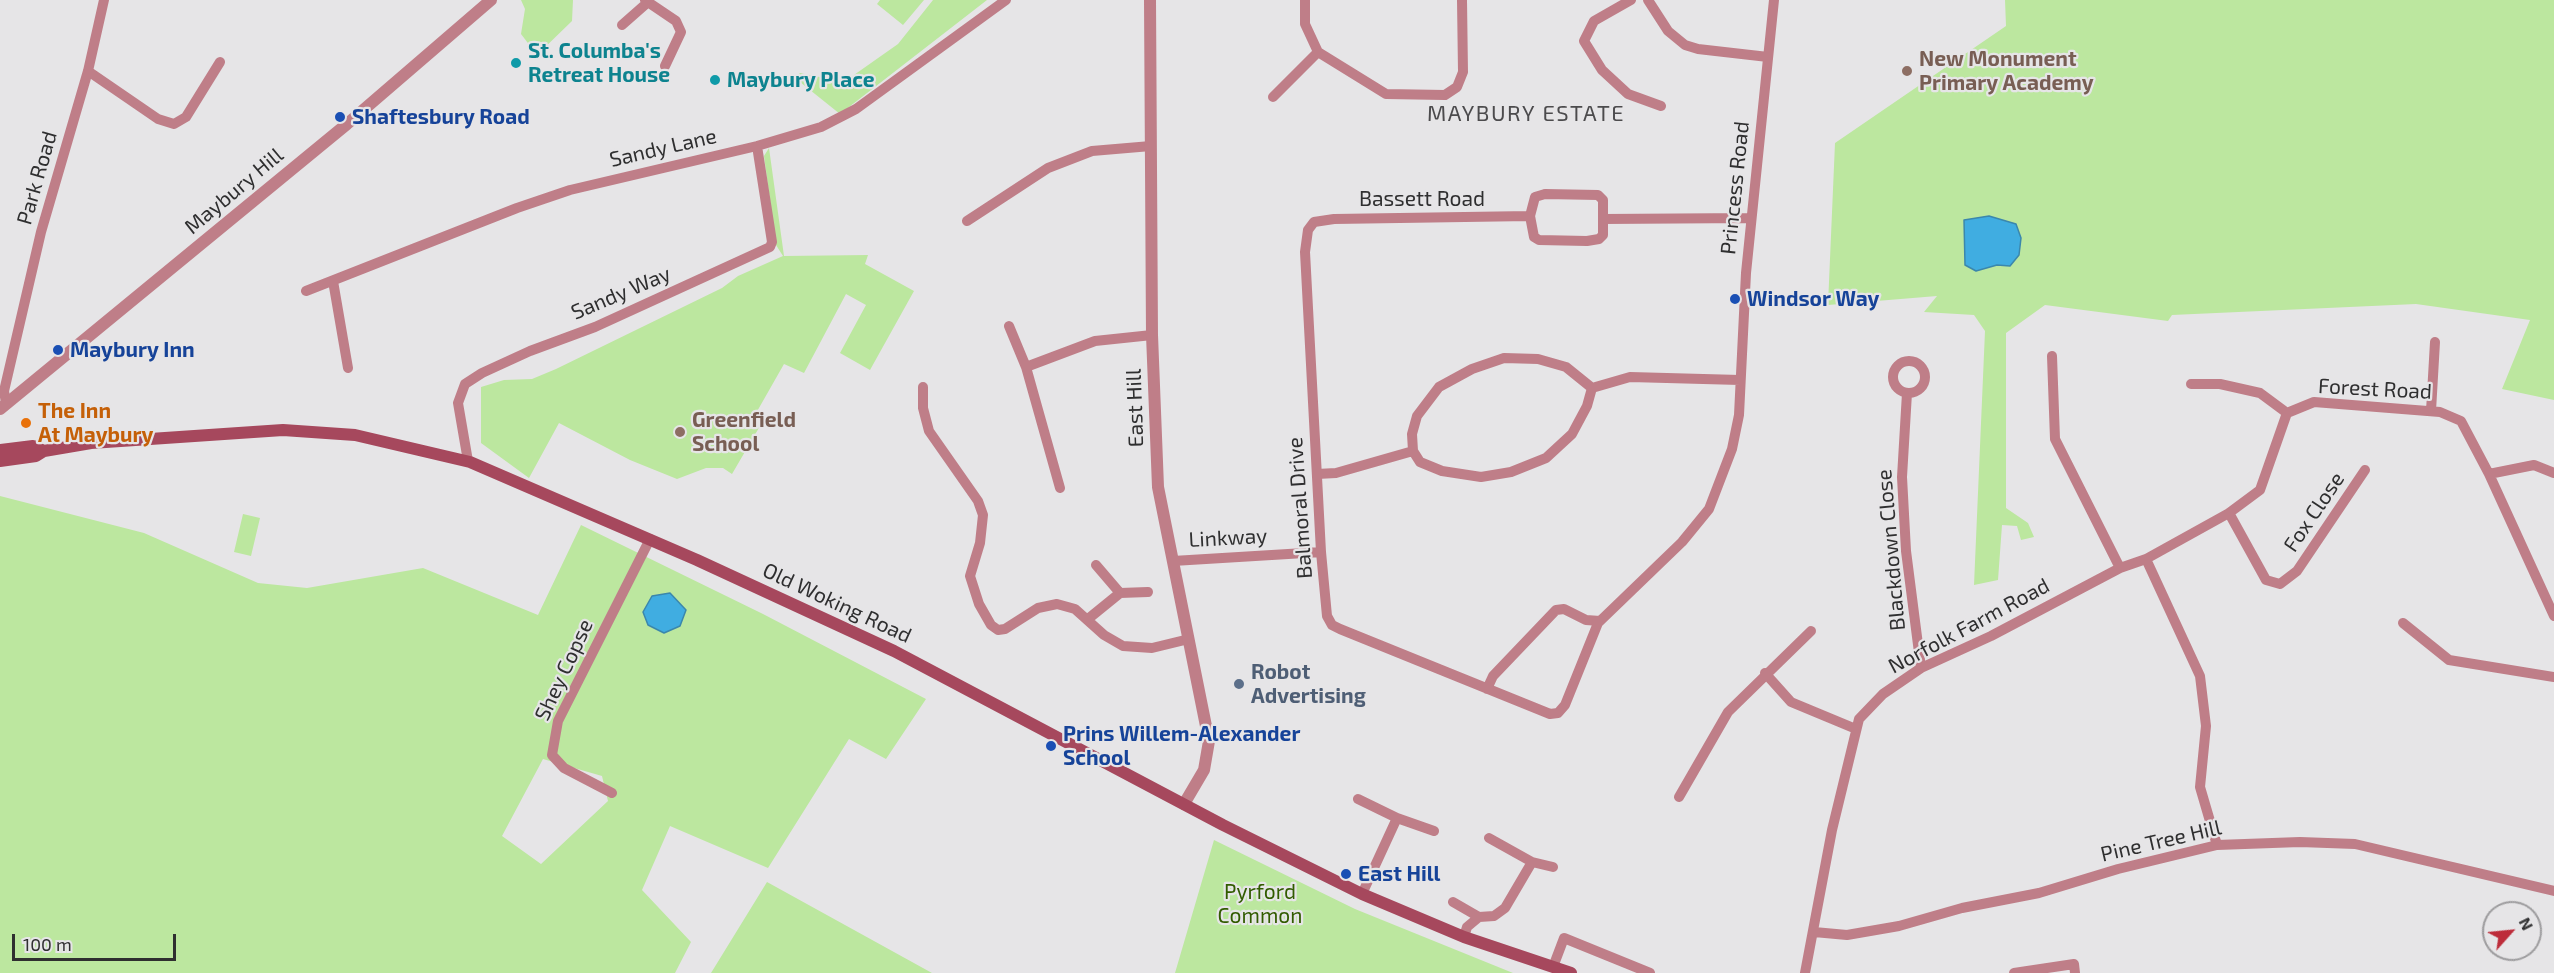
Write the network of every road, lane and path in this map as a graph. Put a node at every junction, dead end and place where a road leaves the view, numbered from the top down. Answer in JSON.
{"nodes":[{"id":1,"x":104,"y":0,"type":"edge"},
{"id":2,"x":491,"y":0,"type":"edge"},
{"id":3,"x":1006,"y":0,"type":"edge"},
{"id":4,"x":1150,"y":0,"type":"edge"},
{"id":5,"x":1305,"y":0,"type":"edge"},
{"id":6,"x":1462,"y":0,"type":"edge"},
{"id":7,"x":1631,"y":0,"type":"edge"},
{"id":8,"x":1648,"y":0,"type":"edge"},
{"id":9,"x":1774,"y":0,"type":"edge"},
{"id":10,"x":646,"y":1,"type":"edge"},
{"id":11,"x":622,"y":25,"type":"dead end"},
{"id":12,"x":1318,"y":52,"type":"junction"},
{"id":13,"x":1768,"y":57,"type":"junction"},
{"id":14,"x":220,"y":62,"type":"dead end"},
{"id":15,"x":665,"y":66,"type":"dead end"},
{"id":16,"x":88,"y":71,"type":"junction"},
{"id":17,"x":1273,"y":98,"type":"dead end"},
{"id":18,"x":1661,"y":106,"type":"dead end"},
{"id":19,"x":758,"y":146,"type":"junction"},
{"id":20,"x":1151,"y":146,"type":"junction"},
{"id":21,"x":1530,"y":216,"type":"junction"},
{"id":22,"x":1751,"y":218,"type":"junction"},
{"id":23,"x":1603,"y":219,"type":"junction"},
{"id":24,"x":967,"y":221,"type":"dead end"},
{"id":25,"x":1314,"y":222,"type":"joint"},
{"id":26,"x":333,"y":281,"type":"junction"},
{"id":27,"x":306,"y":291,"type":"dead end"},
{"id":28,"x":1009,"y":326,"type":"dead end"},
{"id":29,"x":1152,"y":335,"type":"junction"},
{"id":30,"x":2435,"y":342,"type":"dead end"},
{"id":31,"x":2052,"y":356,"type":"dead end"},
{"id":32,"x":1026,"y":367,"type":"junction"},
{"id":33,"x":348,"y":368,"type":"dead end"},
{"id":34,"x":1740,"y":380,"type":"junction"},
{"id":35,"x":2191,"y":384,"type":"dead end"},
{"id":36,"x":923,"y":387,"type":"dead end"},
{"id":37,"x":1592,"y":388,"type":"junction"},
{"id":38,"x":1907,"y":393,"type":"dead end"},
{"id":39,"x":3,"y":406,"type":"edge"},
{"id":40,"x":2431,"y":411,"type":"junction"},
{"id":41,"x":2287,"y":413,"type":"junction"},
{"id":42,"x":0,"y":450,"type":"edge"},
{"id":43,"x":44,"y":451,"type":"junction"},
{"id":44,"x":1413,"y":451,"type":"junction"},
{"id":45,"x":0,"y":461,"type":"edge"},
{"id":46,"x":468,"y":461,"type":"junction"},
{"id":47,"x":2365,"y":470,"type":"dead end"},
{"id":48,"x":2554,"y":473,"type":"edge"},
{"id":49,"x":1317,"y":474,"type":"junction"},
{"id":50,"x":2489,"y":474,"type":"junction"},
{"id":51,"x":1060,"y":488,"type":"dead end"},
{"id":52,"x":2229,"y":513,"type":"junction"},
{"id":53,"x":650,"y":539,"type":"junction"},
{"id":54,"x":1321,"y":552,"type":"junction"},
{"id":55,"x":2146,"y":559,"type":"junction"},
{"id":56,"x":1173,"y":561,"type":"junction"},
{"id":57,"x":1095,"y":565,"type":"dead end"},
{"id":58,"x":2120,"y":568,"type":"junction"},
{"id":59,"x":1148,"y":591,"type":"dead end"},
{"id":60,"x":1120,"y":593,"type":"junction"},
{"id":61,"x":2554,"y":616,"type":"edge"},
{"id":62,"x":1088,"y":619,"type":"junction"},
{"id":63,"x":1600,"y":621,"type":"junction"},
{"id":64,"x":2403,"y":623,"type":"dead end"},
{"id":65,"x":1811,"y":631,"type":"dead end"},
{"id":66,"x":1189,"y":639,"type":"junction"},
{"id":67,"x":1921,"y":668,"type":"junction"},
{"id":68,"x":1765,"y":673,"type":"junction"},
{"id":69,"x":2554,"y":677,"type":"edge"},
{"id":70,"x":1486,"y":689,"type":"junction"},
{"id":71,"x":1856,"y":729,"type":"junction"},
{"id":72,"x":612,"y":793,"type":"dead end"},
{"id":73,"x":1678,"y":797,"type":"dead end"},
{"id":74,"x":1358,"y":799,"type":"dead end"},
{"id":75,"x":1184,"y":804,"type":"junction"},
{"id":76,"x":1397,"y":818,"type":"junction"},
{"id":77,"x":1434,"y":831,"type":"dead end"},
{"id":78,"x":1489,"y":838,"type":"dead end"},
{"id":79,"x":2217,"y":845,"type":"junction"},
{"id":80,"x":1532,"y":862,"type":"junction"},
{"id":81,"x":1553,"y":867,"type":"dead end"},
{"id":82,"x":2554,"y":891,"type":"edge"},
{"id":83,"x":1362,"y":894,"type":"junction"},
{"id":84,"x":1453,"y":902,"type":"dead end"},
{"id":85,"x":1479,"y":917,"type":"junction"},
{"id":86,"x":1814,"y":932,"type":"junction"},
{"id":87,"x":1464,"y":937,"type":"junction"},
{"id":88,"x":1553,"y":967,"type":"junction"},
{"id":89,"x":1571,"y":973,"type":"edge"},
{"id":90,"x":1650,"y":973,"type":"edge"},
{"id":91,"x":1805,"y":973,"type":"edge"},
{"id":92,"x":2014,"y":973,"type":"edge"},
{"id":93,"x":2074,"y":973,"type":"edge"}],
"edges":[{"from":1,"to":16,"type":"street","name":"Park Road"},
{"from":2,"to":39,"type":"street","name":"Maybury Hill"},
{"from":3,"to":19,"type":"street","name":"Sandy Lane"},
{"from":4,"to":20,"type":"street","name":"East Hill"},
{"from":5,"to":12,"type":"street"},
{"from":6,"to":12,"type":"street"},
{"from":7,"to":18,"type":"street"},
{"from":8,"to":13,"type":"street"},
{"from":9,"to":13,"type":"street","name":"Princess Road"},
{"from":10,"to":11,"type":"street"},
{"from":10,"to":15,"type":"street"},
{"from":12,"to":17,"type":"street"},
{"from":13,"to":22,"type":"street","name":"Princess Road"},
{"from":14,"to":16,"type":"street"},
{"from":16,"to":39,"type":"street","name":"Park Road"},
{"from":19,"to":26,"type":"street","name":"Sandy Lane"},
{"from":19,"to":46,"type":"street","name":"Sandy Way"},
{"from":20,"to":24,"type":"street"},
{"from":20,"to":29,"type":"street","name":"East Hill"},
{"from":21,"to":23,"type":"street"},
{"from":21,"to":23,"type":"street"},
{"from":21,"to":25,"type":"street","name":"Bassett Road"},
{"from":22,"to":23,"type":"street"},
{"from":22,"to":34,"type":"street","name":"Princess Road"},
{"from":25,"to":49,"type":"street","name":"Balmoral Drive"},
{"from":26,"to":27,"type":"street","name":"Sandy Lane"},
{"from":26,"to":33,"type":"street"},
{"from":28,"to":32,"type":"street"},
{"from":29,"to":32,"type":"street"},
{"from":29,"to":56,"type":"street","name":"East Hill"},
{"from":30,"to":40,"type":"street"},
{"from":31,"to":58,"type":"street"},
{"from":32,"to":51,"type":"street"},
{"from":34,"to":37,"type":"street"},
{"from":34,"to":63,"type":"street","name":"Balmoral Drive"},
{"from":35,"to":41,"type":"street"},
{"from":36,"to":62,"type":"street"},
{"from":37,"to":44,"type":"street"},
{"from":37,"to":44,"type":"street"},
{"from":38,"to":67,"type":"street","name":"Blackdown Close"},
{"from":40,"to":41,"type":"street","name":"Forest Road"},
{"from":40,"to":50,"type":"street","name":"Forest Road"},
{"from":41,"to":52,"type":"street","name":"Norfolk Farm Road"},
{"from":42,"to":43,"type":"main road","name":"Old Woking Road"},
{"from":43,"to":45,"type":"main road","name":"Old Woking Road"},
{"from":43,"to":46,"type":"main road","name":"Old Woking Road"},
{"from":44,"to":49,"type":"street"},
{"from":46,"to":53,"type":"main road","name":"Old Woking Road"},
{"from":47,"to":52,"type":"street","name":"Fox Close"},
{"from":48,"to":50,"type":"street"},
{"from":49,"to":54,"type":"street","name":"Balmoral Drive"},
{"from":50,"to":61,"type":"street","name":"Forest Road"},
{"from":52,"to":55,"type":"street","name":"Norfolk Farm Road"},
{"from":53,"to":72,"type":"street","name":"Shey Copse"},
{"from":53,"to":75,"type":"main road","name":"Old Woking Road"},
{"from":54,"to":56,"type":"street","name":"Linkway"},
{"from":54,"to":70,"type":"street","name":"Balmoral Drive"},
{"from":55,"to":58,"type":"street","name":"Norfolk Farm Road"},
{"from":55,"to":79,"type":"street"},
{"from":56,"to":66,"type":"street","name":"East Hill"},
{"from":57,"to":60,"type":"street"},
{"from":58,"to":67,"type":"street","name":"Norfolk Farm Road"},
{"from":59,"to":60,"type":"street"},
{"from":60,"to":62,"type":"street"},
{"from":62,"to":66,"type":"street"},
{"from":63,"to":70,"type":"street"},
{"from":63,"to":70,"type":"street","name":"Balmoral Drive"},
{"from":64,"to":69,"type":"street"},
{"from":65,"to":68,"type":"street"},
{"from":66,"to":75,"type":"street","name":"East Hill"},
{"from":67,"to":71,"type":"street","name":"Norfolk Farm Road"},
{"from":68,"to":71,"type":"street"},
{"from":68,"to":73,"type":"street"},
{"from":71,"to":86,"type":"street","name":"Norfolk Farm Road"},
{"from":74,"to":76,"type":"street"},
{"from":75,"to":83,"type":"main road","name":"Old Woking Road"},
{"from":76,"to":77,"type":"street"},
{"from":76,"to":83,"type":"street"},
{"from":78,"to":80,"type":"street"},
{"from":79,"to":82,"type":"street","name":"Pine Tree Hill"},
{"from":79,"to":86,"type":"street","name":"Pine Tree Hill"},
{"from":80,"to":81,"type":"street"},
{"from":80,"to":85,"type":"street"},
{"from":83,"to":87,"type":"main road","name":"Old Woking Road"},
{"from":84,"to":85,"type":"street"},
{"from":85,"to":87,"type":"street"},
{"from":86,"to":91,"type":"street","name":"Norfolk Farm Road"},
{"from":87,"to":88,"type":"main road","name":"Old Woking Road"},
{"from":88,"to":89,"type":"main road","name":"Old Woking Road"},
{"from":88,"to":90,"type":"street"},
{"from":92,"to":93,"type":"street"}]}
